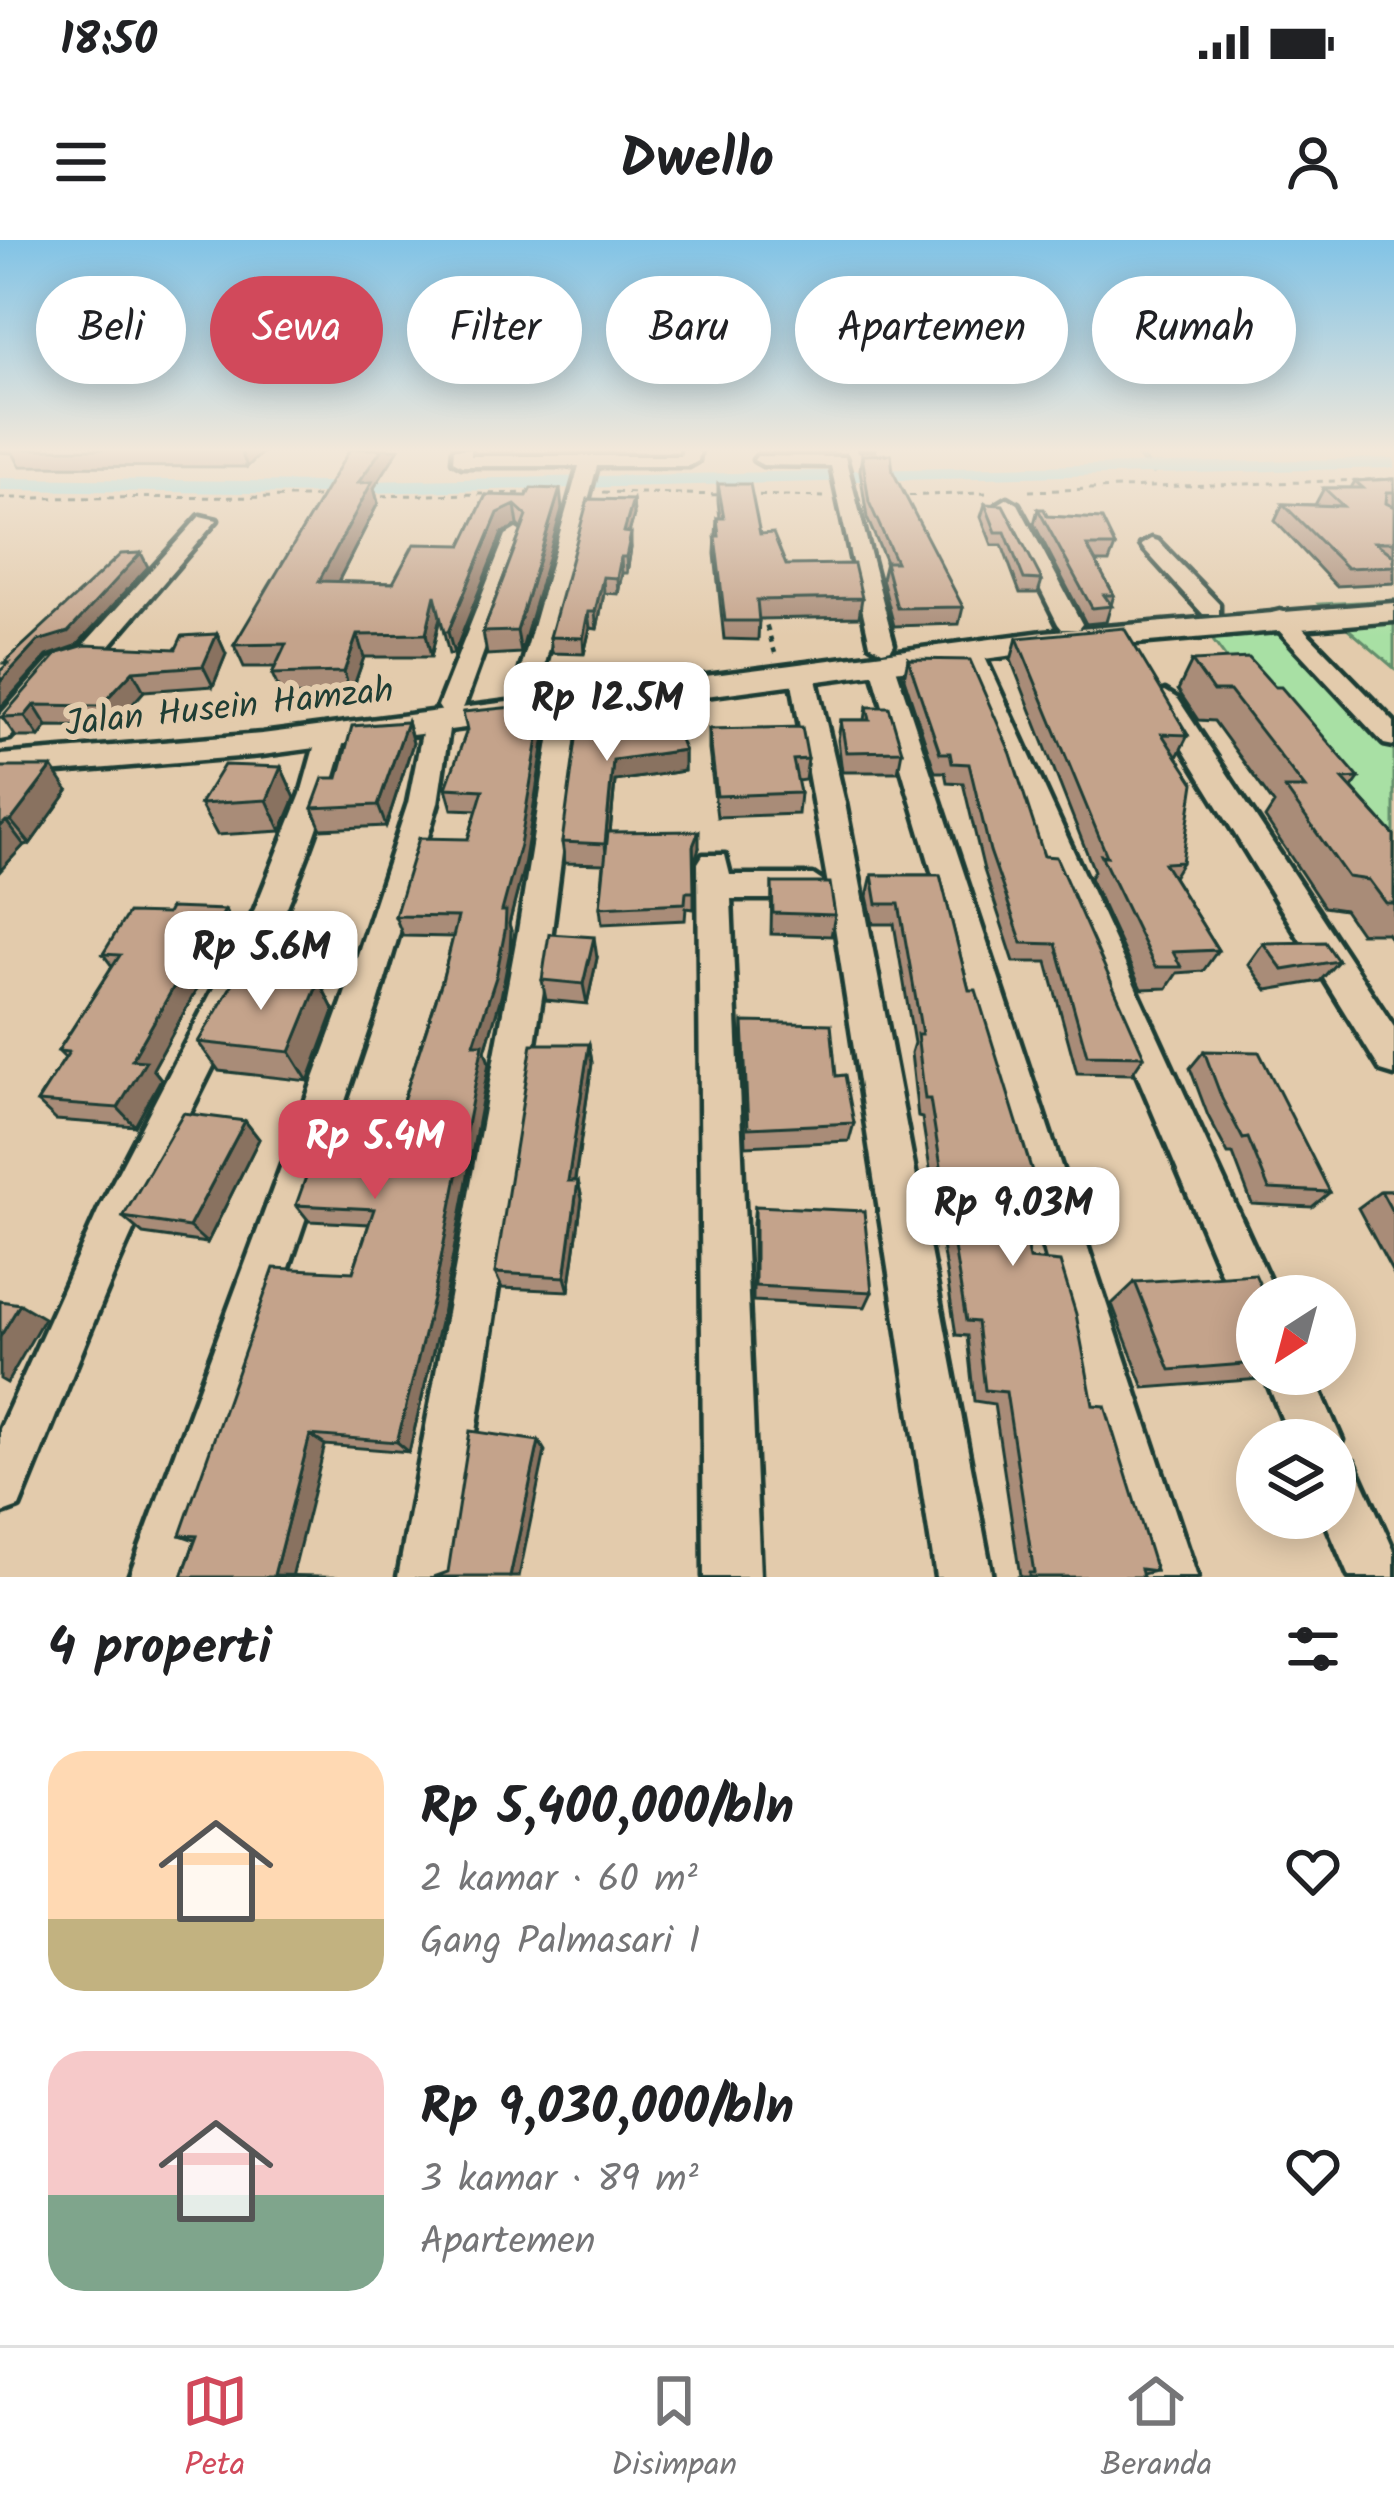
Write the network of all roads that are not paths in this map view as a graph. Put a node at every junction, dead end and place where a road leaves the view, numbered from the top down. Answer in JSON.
{"nodes":[{"id":1,"x":573,"y":511,"type":"edge"},
{"id":2,"x":853,"y":511,"type":"edge"},
{"id":3,"x":1012,"y":511,"type":"edge"},
{"id":4,"x":207,"y":520,"type":"dead end"},
{"id":5,"x":516,"y":535,"type":"edge"},
{"id":6,"x":1151,"y":545,"type":"dead end"},
{"id":7,"x":1394,"y":598,"type":"edge"},
{"id":8,"x":1211,"y":609,"type":"junction"},
{"id":9,"x":1394,"y":612,"type":"edge"},
{"id":10,"x":1280,"y":618,"type":"junction"},
{"id":11,"x":1070,"y":624,"type":"junction"},
{"id":12,"x":1122,"y":632,"type":"junction"},
{"id":13,"x":970,"y":651,"type":"junction"},
{"id":14,"x":882,"y":653,"type":"junction"},
{"id":15,"x":778,"y":665,"type":"junction"},
{"id":16,"x":526,"y":697,"type":"junction"},
{"id":17,"x":568,"y":704,"type":"junction"},
{"id":18,"x":444,"y":715,"type":"junction"},
{"id":19,"x":331,"y":737,"type":"junction"},
{"id":20,"x":1394,"y":738,"type":"edge"},
{"id":21,"x":1,"y":756,"type":"edge"},
{"id":22,"x":845,"y":887,"type":"junction"},
{"id":23,"x":1394,"y":1059,"type":"edge"},
{"id":24,"x":1244,"y":1275,"type":"edge"},
{"id":25,"x":0,"y":1488,"type":"edge"},
{"id":26,"x":1356,"y":1529,"type":"edge"},
{"id":27,"x":157,"y":1577,"type":"edge"},
{"id":28,"x":425,"y":1577,"type":"edge"},
{"id":29,"x":732,"y":1577,"type":"edge"},
{"id":30,"x":964,"y":1577,"type":"edge"},
{"id":31,"x":1169,"y":1577,"type":"edge"},
{"id":32,"x":1377,"y":1577,"type":"edge"}],
"edges":[{"from":1,"to":16,"type":"street"},
{"from":2,"to":14,"type":"street"},
{"from":3,"to":11,"type":"street"},
{"from":4,"to":21,"type":"street"},
{"from":5,"to":18,"type":"street"},
{"from":6,"to":8,"type":"street"},
{"from":7,"to":8,"type":"street","name":"Jalan Husein Hamzah"},
{"from":8,"to":11,"type":"street","name":"Jalan Husein Hamzah"},
{"from":9,"to":10,"type":"street","name":"Jalan Husein Hamzah"},
{"from":10,"to":12,"type":"street","name":"Jalan Husein Hamzah"},
{"from":10,"to":20,"type":"street"},
{"from":11,"to":14,"type":"street","name":"Jalan Husein Hamzah"},
{"from":12,"to":13,"type":"street","name":"Jalan Husein Hamzah"},
{"from":12,"to":23,"type":"street"},
{"from":13,"to":14,"type":"street","name":"Jalan Husein Hamzah"},
{"from":13,"to":24,"type":"street"},
{"from":14,"to":15,"type":"street","name":"Jalan Husein Hamzah"},
{"from":14,"to":31,"type":"street"},
{"from":15,"to":16,"type":"street","name":"Jalan Husein Hamzah"},
{"from":15,"to":17,"type":"street","name":"Jalan Husein Hamzah"},
{"from":15,"to":22,"type":"street"},
{"from":16,"to":18,"type":"street","name":"Jalan Husein Hamzah"},
{"from":17,"to":18,"type":"street","name":"Jalan Husein Hamzah"},
{"from":17,"to":28,"type":"street"},
{"from":18,"to":19,"type":"street","name":"Jalan Husein Hamzah"},
{"from":18,"to":21,"type":"street","name":"Jalan Husein Hamzah"},
{"from":18,"to":27,"type":"street"},
{"from":19,"to":21,"type":"street","name":"Jalan Husein Hamzah"},
{"from":19,"to":25,"type":"street"},
{"from":22,"to":29,"type":"street"},
{"from":22,"to":30,"type":"street"},
{"from":26,"to":32,"type":"street"}]}
